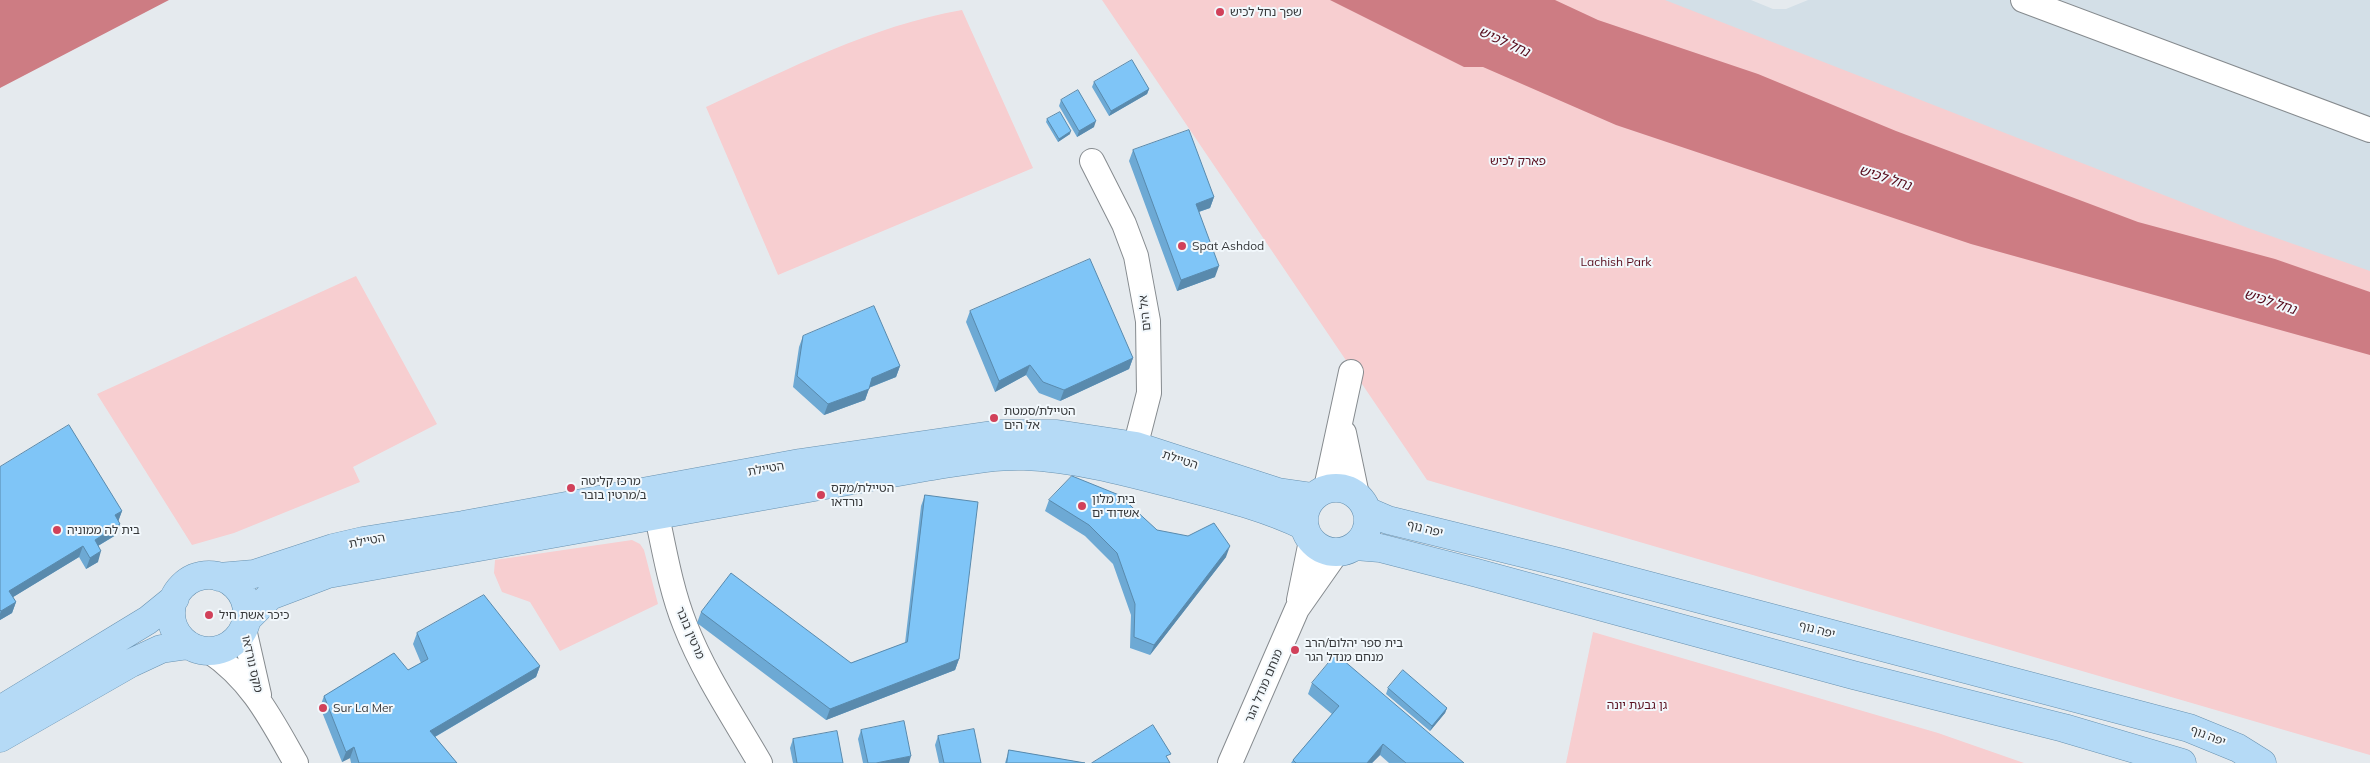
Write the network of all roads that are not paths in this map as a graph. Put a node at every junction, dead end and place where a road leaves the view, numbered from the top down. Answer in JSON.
{"nodes":[{"id":1,"x":2027,"y":1,"type":"edge"},
{"id":2,"x":2370,"y":130,"type":"edge"},
{"id":3,"x":1092,"y":160,"type":"dead end"},
{"id":4,"x":1351,"y":372,"type":"dead end"},
{"id":5,"x":1341,"y":418,"type":"junction"},
{"id":6,"x":1136,"y":446,"type":"junction"},
{"id":7,"x":1129,"y":473,"type":"junction"},
{"id":8,"x":1320,"y":493,"type":"junction"},
{"id":9,"x":654,"y":503,"type":"junction"},
{"id":10,"x":1362,"y":503,"type":"junction"},
{"id":11,"x":1308,"y":533,"type":"junction"},
{"id":12,"x":1346,"y":549,"type":"junction"},
{"id":13,"x":219,"y":577,"type":"junction"},
{"id":14,"x":175,"y":598,"type":"junction"},
{"id":15,"x":1297,"y":609,"type":"junction"},
{"id":16,"x":245,"y":624,"type":"junction"},
{"id":17,"x":199,"y":648,"type":"junction"},
{"id":18,"x":260,"y":699,"type":"junction"},
{"id":19,"x":0,"y":710,"type":"edge"},
{"id":20,"x":0,"y":738,"type":"edge"},
{"id":21,"x":296,"y":763,"type":"edge"},
{"id":22,"x":760,"y":763,"type":"edge"},
{"id":23,"x":1230,"y":763,"type":"edge"},
{"id":24,"x":2182,"y":763,"type":"edge"},
{"id":25,"x":2262,"y":763,"type":"edge"}],
"edges":[{"from":1,"to":2,"type":"street"},
{"from":3,"to":6,"type":"street","name":"אל הים"},
{"from":4,"to":5,"type":"street"},
{"from":5,"to":8,"type":"street"},
{"from":5,"to":10,"type":"street"},
{"from":6,"to":7,"type":"street","name":"אל הים"},
{"from":6,"to":8,"type":"main road","name":"הטיילת"},
{"from":6,"to":9,"type":"main road","name":"הטיילת"},
{"from":7,"to":9,"type":"main road","name":"הטיילת"},
{"from":7,"to":11,"type":"main road","name":"הטיילת"},
{"from":8,"to":10,"type":"main road"},
{"from":8,"to":11,"type":"main road"},
{"from":9,"to":13,"type":"main road","name":"הטיילת"},
{"from":9,"to":16,"type":"main road","name":"הטיילת"},
{"from":9,"to":22,"type":"street","name":"מרטין בובר"},
{"from":10,"to":12,"type":"main road"},
{"from":10,"to":25,"type":"main road","name":"יפה נוף"},
{"from":11,"to":12,"type":"main road"},
{"from":11,"to":15,"type":"street"},
{"from":12,"to":15,"type":"street"},
{"from":12,"to":24,"type":"main road"},
{"from":13,"to":14,"type":"main road"},
{"from":13,"to":16,"type":"main road"},
{"from":14,"to":17,"type":"main road"},
{"from":14,"to":19,"type":"main road"},
{"from":15,"to":23,"type":"street","name":"מנחם מנדל הגר"},
{"from":16,"to":17,"type":"main road"},
{"from":16,"to":18,"type":"street","name":"מקס נורדאו"},
{"from":17,"to":18,"type":"street","name":"מקס נורדאו"},
{"from":17,"to":20,"type":"main road"},
{"from":18,"to":21,"type":"street","name":"מקס נורדאו"}]}
